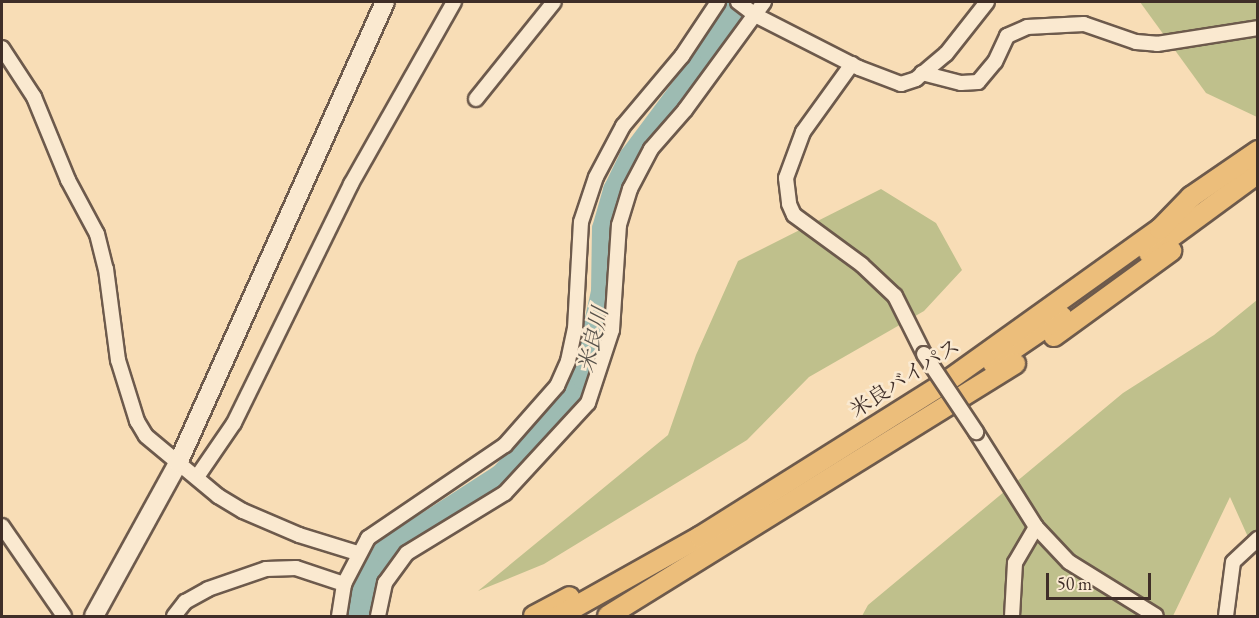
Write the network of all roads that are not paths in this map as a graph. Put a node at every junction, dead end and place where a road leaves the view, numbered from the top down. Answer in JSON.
{"nodes":[{"id":1,"x":385,"y":2,"type":"edge"},
{"id":2,"x":454,"y":2,"type":"edge"},
{"id":3,"x":554,"y":2,"type":"edge"},
{"id":4,"x":764,"y":2,"type":"edge"},
{"id":5,"x":987,"y":2,"type":"edge"},
{"id":6,"x":712,"y":4,"type":"edge"},
{"id":7,"x":747,"y":8,"type":"edge"},
{"id":8,"x":1257,"y":28,"type":"edge"},
{"id":9,"x":2,"y":48,"type":"edge"},
{"id":10,"x":852,"y":64,"type":"junction"},
{"id":11,"x":922,"y":73,"type":"junction"},
{"id":12,"x":476,"y":99,"type":"dead end"},
{"id":13,"x":1257,"y":151,"type":"edge"},
{"id":14,"x":1257,"y":173,"type":"edge"},
{"id":15,"x":1257,"y":188,"type":"edge"},
{"id":16,"x":1191,"y":197,"type":"junction"},
{"id":17,"x":909,"y":410,"type":"junction"},
{"id":18,"x":178,"y":463,"type":"junction"},
{"id":19,"x":197,"y":477,"type":"junction"},
{"id":20,"x":2,"y":526,"type":"edge"},
{"id":21,"x":1036,"y":527,"type":"junction"},
{"id":22,"x":1257,"y":539,"type":"edge"},
{"id":23,"x":357,"y":553,"type":"junction"},
{"id":24,"x":344,"y":584,"type":"junction"},
{"id":25,"x":64,"y":616,"type":"edge"},
{"id":26,"x":94,"y":616,"type":"edge"},
{"id":27,"x":174,"y":616,"type":"edge"},
{"id":28,"x":339,"y":616,"type":"edge"},
{"id":29,"x":378,"y":616,"type":"edge"},
{"id":30,"x":534,"y":616,"type":"edge"},
{"id":31,"x":559,"y":616,"type":"edge"},
{"id":32,"x":578,"y":616,"type":"edge"},
{"id":33,"x":608,"y":616,"type":"edge"},
{"id":34,"x":1012,"y":616,"type":"edge"},
{"id":35,"x":1156,"y":616,"type":"edge"},
{"id":36,"x":1226,"y":616,"type":"edge"}],
"edges":[{"from":1,"to":18,"type":"street"},
{"from":2,"to":19,"type":"street"},
{"from":3,"to":12,"type":"street"},
{"from":4,"to":7,"type":"street"},
{"from":5,"to":11,"type":"street"},
{"from":6,"to":23,"type":"street"},
{"from":7,"to":10,"type":"street"},
{"from":7,"to":29,"type":"street"},
{"from":8,"to":11,"type":"street"},
{"from":9,"to":18,"type":"street"},
{"from":10,"to":11,"type":"street"},
{"from":10,"to":21,"type":"street","bridge":true},
{"from":13,"to":16,"type":"main road","name":"米良バイパス"},
{"from":14,"to":17,"type":"main road","name":"米良バイパス"},
{"from":15,"to":33,"type":"main road"},
{"from":16,"to":17,"type":"main road","name":"米良バイパス"},
{"from":16,"to":30,"type":"main road"},
{"from":17,"to":31,"type":"main road","name":"米良バイパス"},
{"from":17,"to":32,"type":"main road","name":"米良バイパス"},
{"from":18,"to":19,"type":"street"},
{"from":18,"to":26,"type":"street"},
{"from":19,"to":23,"type":"street"},
{"from":20,"to":25,"type":"street"},
{"from":21,"to":34,"type":"street"},
{"from":21,"to":35,"type":"street"},
{"from":22,"to":36,"type":"street"},
{"from":23,"to":24,"type":"street"},
{"from":24,"to":27,"type":"street"},
{"from":24,"to":28,"type":"street"}]}
